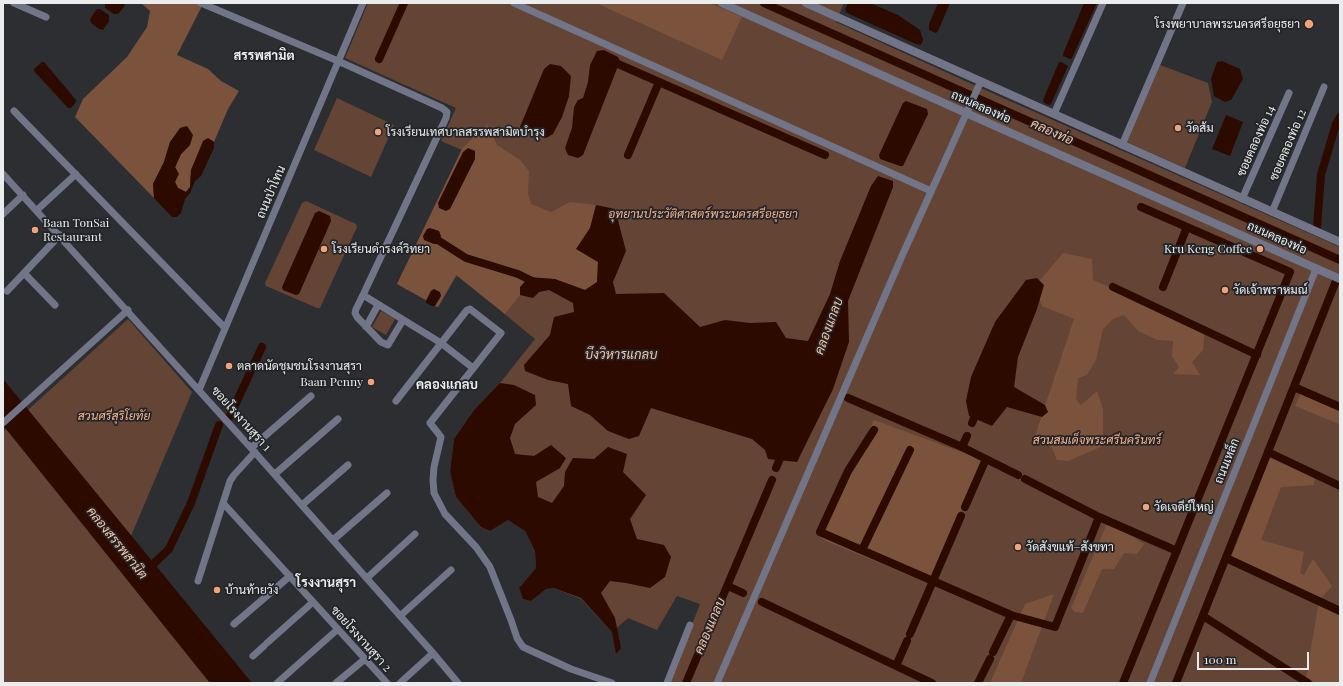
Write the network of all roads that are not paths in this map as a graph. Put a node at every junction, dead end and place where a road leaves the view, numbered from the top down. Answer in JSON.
{"nodes":[{"id":1,"x":14,"y":3,"type":"edge"},
{"id":2,"x":201,"y":3,"type":"edge"},
{"id":3,"x":363,"y":3,"type":"edge"},
{"id":4,"x":514,"y":3,"type":"edge"},
{"id":5,"x":722,"y":3,"type":"edge"},
{"id":6,"x":806,"y":3,"type":"edge"},
{"id":7,"x":1103,"y":3,"type":"edge"},
{"id":8,"x":1183,"y":3,"type":"edge"},
{"id":9,"x":26,"y":6,"type":"edge"},
{"id":10,"x":46,"y":17,"type":"dead end"},
{"id":11,"x":338,"y":61,"type":"junction"},
{"id":12,"x":981,"y":82,"type":"junction"},
{"id":13,"x":1324,"y":87,"type":"dead end"},
{"id":14,"x":1289,"y":93,"type":"dead end"},
{"id":15,"x":968,"y":110,"type":"junction"},
{"id":16,"x":14,"y":111,"type":"dead end"},
{"id":17,"x":1054,"y":114,"type":"junction"},
{"id":18,"x":1122,"y":145,"type":"junction"},
{"id":19,"x":3,"y":174,"type":"edge"},
{"id":20,"x":76,"y":174,"type":"junction"},
{"id":21,"x":931,"y":191,"type":"junction"},
{"id":22,"x":23,"y":195,"type":"junction"},
{"id":23,"x":1242,"y":199,"type":"junction"},
{"id":24,"x":37,"y":210,"type":"junction"},
{"id":25,"x":1272,"y":212,"type":"junction"},
{"id":26,"x":3,"y":214,"type":"edge"},
{"id":27,"x":60,"y":235,"type":"junction"},
{"id":28,"x":1340,"y":242,"type":"edge"},
{"id":29,"x":1316,"y":269,"type":"junction"},
{"id":30,"x":24,"y":273,"type":"junction"},
{"id":31,"x":1340,"y":279,"type":"edge"},
{"id":32,"x":7,"y":291,"type":"dead end"},
{"id":33,"x":363,"y":295,"type":"junction"},
{"id":34,"x":55,"y":305,"type":"dead end"},
{"id":35,"x":378,"y":305,"type":"junction"},
{"id":36,"x":128,"y":310,"type":"junction"},
{"id":37,"x":403,"y":320,"type":"junction"},
{"id":38,"x":366,"y":327,"type":"junction"},
{"id":39,"x":225,"y":328,"type":"junction"},
{"id":40,"x":441,"y":343,"type":"junction"},
{"id":41,"x":473,"y":368,"type":"junction"},
{"id":42,"x":199,"y":390,"type":"junction"},
{"id":43,"x":311,"y":396,"type":"dead end"},
{"id":44,"x":396,"y":401,"type":"dead end"},
{"id":45,"x":338,"y":419,"type":"dead end"},
{"id":46,"x":3,"y":423,"type":"edge"},
{"id":47,"x":253,"y":450,"type":"junction"},
{"id":48,"x":348,"y":465,"type":"dead end"},
{"id":49,"x":275,"y":474,"type":"junction"},
{"id":50,"x":387,"y":493,"type":"dead end"},
{"id":51,"x":222,"y":503,"type":"junction"},
{"id":52,"x":302,"y":505,"type":"junction"},
{"id":53,"x":416,"y":534,"type":"dead end"},
{"id":54,"x":333,"y":540,"type":"junction"},
{"id":55,"x":452,"y":570,"type":"dead end"},
{"id":56,"x":290,"y":576,"type":"junction"},
{"id":57,"x":367,"y":578,"type":"junction"},
{"id":58,"x":198,"y":581,"type":"dead end"},
{"id":59,"x":313,"y":602,"type":"junction"},
{"id":60,"x":400,"y":616,"type":"junction"},
{"id":61,"x":234,"y":624,"type":"dead end"},
{"id":62,"x":690,"y":625,"type":"dead end"},
{"id":63,"x":338,"y":629,"type":"junction"},
{"id":64,"x":434,"y":653,"type":"junction"},
{"id":65,"x":253,"y":656,"type":"dead end"},
{"id":66,"x":365,"y":658,"type":"junction"},
{"id":67,"x":277,"y":683,"type":"edge"},
{"id":68,"x":336,"y":683,"type":"edge"},
{"id":69,"x":387,"y":683,"type":"edge"},
{"id":70,"x":400,"y":683,"type":"edge"},
{"id":71,"x":458,"y":683,"type":"edge"},
{"id":72,"x":612,"y":683,"type":"edge"},
{"id":73,"x":667,"y":683,"type":"edge"},
{"id":74,"x":717,"y":683,"type":"edge"},
{"id":75,"x":1150,"y":683,"type":"edge"}],
"edges":[{"from":1,"to":9,"type":"street"},
{"from":2,"to":11,"type":"street"},
{"from":3,"to":11,"type":"street","name":"ถนนป่าโทน"},
{"from":4,"to":21,"type":"street"},
{"from":5,"to":15,"type":"street","name":"ถนนคลองท่อ"},
{"from":6,"to":12,"type":"street","name":"ถนนคลองท่อ"},
{"from":7,"to":17,"type":"street"},
{"from":8,"to":18,"type":"street"},
{"from":9,"to":10,"type":"street"},
{"from":11,"to":33,"type":"street"},
{"from":11,"to":39,"type":"street","name":"ถนนป่าโทน"},
{"from":12,"to":15,"type":"street"},
{"from":12,"to":17,"type":"street","name":"ถนนคลองท่อ"},
{"from":13,"to":25,"type":"street","name":"ซอยคลองท่อ 12"},
{"from":14,"to":23,"type":"street","name":"ซอยคลองท่อ 14"},
{"from":15,"to":21,"type":"street"},
{"from":15,"to":29,"type":"street","name":"ถนนคลองท่อ"},
{"from":16,"to":20,"type":"street"},
{"from":17,"to":18,"type":"street","name":"ถนนคลองท่อ"},
{"from":18,"to":23,"type":"street","name":"ถนนคลองท่อ"},
{"from":19,"to":22,"type":"street","name":"ซอยโรงงานสุรา 1"},
{"from":20,"to":24,"type":"street"},
{"from":20,"to":39,"type":"street"},
{"from":21,"to":74,"type":"street"},
{"from":22,"to":24,"type":"street","name":"ซอยโรงงานสุรา 1"},
{"from":22,"to":26,"type":"street"},
{"from":23,"to":25,"type":"street","name":"ถนนคลองท่อ"},
{"from":24,"to":27,"type":"street","name":"ซอยโรงงานสุรา 1"},
{"from":25,"to":28,"type":"street","name":"ถนนคลองท่อ"},
{"from":27,"to":30,"type":"street"},
{"from":27,"to":36,"type":"street","name":"ซอยโรงงานสุรา 1"},
{"from":29,"to":31,"type":"street","name":"ถนนคลองท่อ"},
{"from":29,"to":75,"type":"street","name":"ถนนเหล็ก"},
{"from":30,"to":32,"type":"street"},
{"from":30,"to":34,"type":"street"},
{"from":33,"to":35,"type":"street"},
{"from":33,"to":38,"type":"street"},
{"from":35,"to":37,"type":"street"},
{"from":35,"to":38,"type":"street"},
{"from":36,"to":42,"type":"street","name":"ซอยโรงงานสุรา 1"},
{"from":36,"to":46,"type":"street"},
{"from":37,"to":38,"type":"street"},
{"from":37,"to":40,"type":"street"},
{"from":39,"to":42,"type":"street","name":"ถนนป่าโทน"},
{"from":40,"to":41,"type":"street"},
{"from":40,"to":41,"type":"street"},
{"from":40,"to":44,"type":"street"},
{"from":41,"to":72,"type":"street"},
{"from":42,"to":47,"type":"street","name":"ซอยโรงงานสุรา 1"},
{"from":43,"to":47,"type":"street"},
{"from":45,"to":49,"type":"street"},
{"from":47,"to":49,"type":"street","name":"ซอยโรงงานสุรา 1"},
{"from":47,"to":51,"type":"street"},
{"from":48,"to":52,"type":"street"},
{"from":49,"to":52,"type":"street","name":"ซอยโรงงานสุรา 1"},
{"from":50,"to":54,"type":"street"},
{"from":51,"to":56,"type":"street","name":"ซอยโรงงานสุรา 2"},
{"from":51,"to":58,"type":"street"},
{"from":52,"to":54,"type":"street","name":"ซอยโรงงานสุรา 1"},
{"from":53,"to":57,"type":"street"},
{"from":54,"to":57,"type":"street","name":"ซอยโรงงานสุรา 1"},
{"from":55,"to":60,"type":"street"},
{"from":56,"to":59,"type":"street","name":"ซอยโรงงานสุรา 2"},
{"from":56,"to":61,"type":"street"},
{"from":57,"to":60,"type":"street","name":"ซอยโรงงานสุรา 1"},
{"from":59,"to":63,"type":"street","name":"ซอยโรงงานสุรา 2"},
{"from":59,"to":65,"type":"street"},
{"from":60,"to":64,"type":"street","name":"ซอยโรงงานสุรา 1"},
{"from":62,"to":73,"type":"street"},
{"from":63,"to":66,"type":"street","name":"ซอยโรงงานสุรา 2"},
{"from":63,"to":67,"type":"street"},
{"from":64,"to":70,"type":"street"},
{"from":64,"to":71,"type":"street","name":"ซอยโรงงานสุรา 1"},
{"from":66,"to":68,"type":"street"},
{"from":66,"to":69,"type":"street","name":"ซอยโรงงานสุรา 2"}]}
